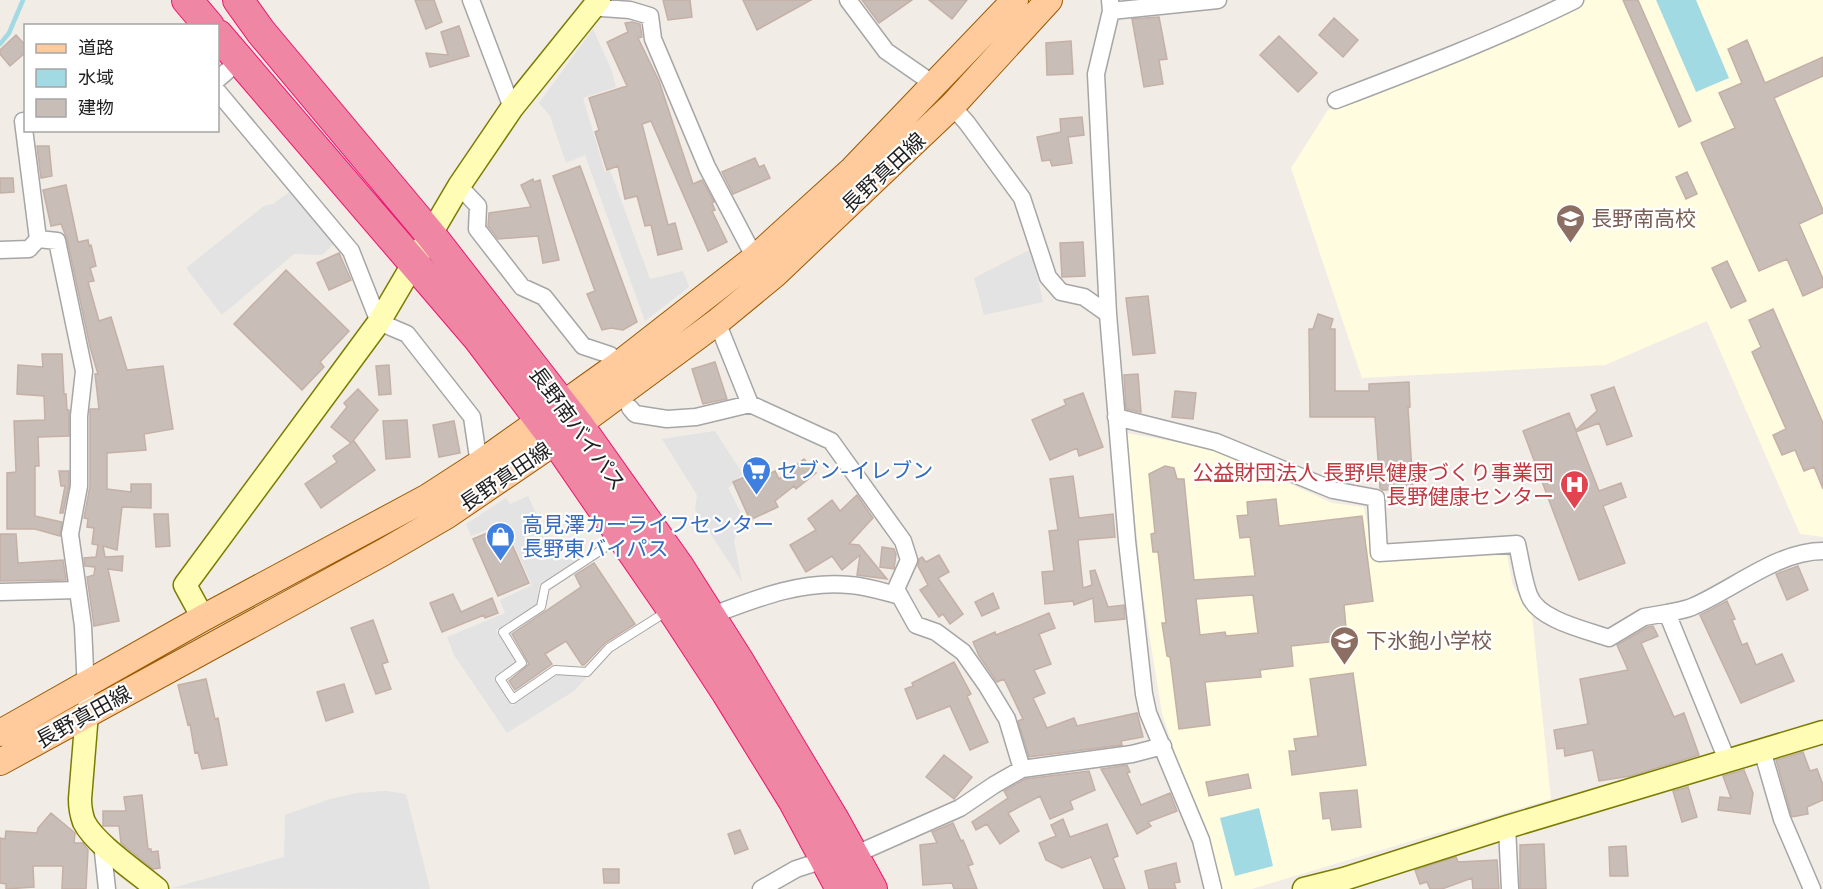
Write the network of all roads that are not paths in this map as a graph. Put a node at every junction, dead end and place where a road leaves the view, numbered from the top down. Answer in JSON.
{"nodes":[{"id":1,"x":187,"y":0,"type":"edge"},
{"id":2,"x":238,"y":0,"type":"edge"},
{"id":3,"x":471,"y":0,"type":"edge"},
{"id":4,"x":848,"y":0,"type":"edge"},
{"id":5,"x":1015,"y":0,"type":"edge"},
{"id":6,"x":1049,"y":0,"type":"edge"},
{"id":7,"x":1218,"y":0,"type":"edge"},
{"id":8,"x":1575,"y":0,"type":"edge"},
{"id":9,"x":597,"y":2,"type":"edge"},
{"id":10,"x":1111,"y":6,"type":"edge"},
{"id":11,"x":207,"y":24,"type":"edge"},
{"id":12,"x":219,"y":35,"type":"edge"},
{"id":13,"x":240,"y":60,"type":"junction"},
{"id":14,"x":219,"y":78,"type":"edge"},
{"id":15,"x":935,"y":85,"type":"junction"},
{"id":16,"x":219,"y":93,"type":"edge"},
{"id":17,"x":1336,"y":100,"type":"dead end"},
{"id":18,"x":952,"y":106,"type":"junction"},
{"id":19,"x":512,"y":108,"type":"junction"},
{"id":20,"x":24,"y":132,"type":"edge"},
{"id":21,"x":459,"y":186,"type":"junction"},
{"id":22,"x":430,"y":234,"type":"junction"},
{"id":23,"x":38,"y":239,"type":"junction"},
{"id":24,"x":0,"y":250,"type":"edge"},
{"id":25,"x":755,"y":258,"type":"junction"},
{"id":26,"x":414,"y":263,"type":"junction"},
{"id":27,"x":1108,"y":314,"type":"junction"},
{"id":28,"x":379,"y":322,"type":"junction"},
{"id":29,"x":717,"y":322,"type":"junction"},
{"id":30,"x":618,"y":365,"type":"junction"},
{"id":31,"x":750,"y":404,"type":"junction"},
{"id":32,"x":630,"y":408,"type":"dead end"},
{"id":33,"x":1116,"y":417,"type":"junction"},
{"id":34,"x":559,"y":423,"type":"junction"},
{"id":35,"x":479,"y":464,"type":"junction"},
{"id":36,"x":622,"y":536,"type":"junction"},
{"id":37,"x":1823,"y":551,"type":"edge"},
{"id":38,"x":78,"y":590,"type":"junction"},
{"id":39,"x":0,"y":592,"type":"edge"},
{"id":40,"x":900,"y":596,"type":"junction"},
{"id":41,"x":672,"y":609,"type":"junction"},
{"id":42,"x":1667,"y":613,"type":"junction"},
{"id":43,"x":710,"y":616,"type":"junction"},
{"id":44,"x":203,"y":618,"type":"junction"},
{"id":45,"x":86,"y":685,"type":"junction"},
{"id":46,"x":87,"y":713,"type":"junction"},
{"id":47,"x":1823,"y":732,"type":"edge"},
{"id":48,"x":0,"y":733,"type":"edge"},
{"id":49,"x":1163,"y":746,"type":"junction"},
{"id":50,"x":1762,"y":750,"type":"junction"},
{"id":51,"x":1727,"y":760,"type":"junction"},
{"id":52,"x":0,"y":762,"type":"edge"},
{"id":53,"x":1022,"y":769,"type":"junction"},
{"id":54,"x":1507,"y":827,"type":"junction"},
{"id":55,"x":102,"y":843,"type":"junction"},
{"id":56,"x":854,"y":855,"type":"junction"},
{"id":57,"x":824,"y":860,"type":"junction"},
{"id":58,"x":1353,"y":883,"type":"edge"},
{"id":59,"x":107,"y":889,"type":"edge"},
{"id":60,"x":157,"y":889,"type":"edge"},
{"id":61,"x":761,"y":889,"type":"edge"},
{"id":62,"x":841,"y":889,"type":"edge"},
{"id":63,"x":872,"y":889,"type":"edge"},
{"id":64,"x":1213,"y":889,"type":"edge"},
{"id":65,"x":1304,"y":889,"type":"edge"},
{"id":66,"x":1510,"y":889,"type":"edge"},
{"id":67,"x":1812,"y":889,"type":"edge"}],
"edges":[{"from":1,"to":11,"type":"highway"},
{"from":2,"to":22,"type":"highway","name":"長野南バイパス"},
{"from":3,"to":19,"type":"street"},
{"from":4,"to":15,"type":"street"},
{"from":5,"to":15,"type":"main road","name":"長野真田線"},
{"from":6,"to":18,"type":"main road","name":"長野真田線"},
{"from":7,"to":10,"type":"street"},
{"from":8,"to":17,"type":"street"},
{"from":9,"to":19,"type":"street"},
{"from":9,"to":25,"type":"street"},
{"from":10,"to":27,"type":"street"},
{"from":12,"to":13,"type":"highway","name":"長野南バイパス"},
{"from":13,"to":14,"type":"street"},
{"from":13,"to":26,"type":"highway","name":"長野南バイパス"},
{"from":15,"to":25,"type":"main road","name":"長野真田線"},
{"from":16,"to":28,"type":"street"},
{"from":18,"to":27,"type":"street"},
{"from":18,"to":29,"type":"main road","name":"長野真田線"},
{"from":19,"to":21,"type":"street"},
{"from":20,"to":23,"type":"street"},
{"from":21,"to":22,"type":"street"},
{"from":21,"to":30,"type":"street"},
{"from":22,"to":26,"type":"street"},
{"from":22,"to":34,"type":"highway","name":"長野南バイパス"},
{"from":23,"to":24,"type":"street"},
{"from":23,"to":38,"type":"street"},
{"from":25,"to":30,"type":"main road","name":"長野真田線"},
{"from":26,"to":28,"type":"street"},
{"from":26,"to":34,"type":"highway","name":"長野南バイパス"},
{"from":27,"to":33,"type":"street"},
{"from":28,"to":35,"type":"street"},
{"from":28,"to":44,"type":"street"},
{"from":29,"to":31,"type":"street"},
{"from":29,"to":34,"type":"main road","name":"長野真田線"},
{"from":30,"to":34,"type":"main road","name":"長野真田線"},
{"from":31,"to":32,"type":"street"},
{"from":31,"to":40,"type":"street"},
{"from":33,"to":42,"type":"street"},
{"from":33,"to":49,"type":"street"},
{"from":34,"to":35,"type":"main road","name":"長野真田線"},
{"from":34,"to":36,"type":"highway","name":"長野南バイパス"},
{"from":34,"to":43,"type":"highway","name":"長野南バイパス"},
{"from":34,"to":46,"type":"main road","name":"長野真田線"},
{"from":35,"to":44,"type":"main road","name":"長野真田線"},
{"from":36,"to":41,"type":"highway","name":"長野南バイパス"},
{"from":36,"to":41,"type":"lane"},
{"from":37,"to":42,"type":"street"},
{"from":38,"to":39,"type":"street"},
{"from":38,"to":45,"type":"street"},
{"from":40,"to":43,"type":"street"},
{"from":40,"to":53,"type":"street"},
{"from":41,"to":57,"type":"highway","name":"長野南バイパス"},
{"from":42,"to":51,"type":"street"},
{"from":43,"to":56,"type":"highway","name":"長野南バイパス"},
{"from":44,"to":45,"type":"main road","name":"長野真田線"},
{"from":45,"to":46,"type":"street"},
{"from":45,"to":48,"type":"main road","name":"長野真田線"},
{"from":46,"to":52,"type":"main road","name":"長野真田線"},
{"from":46,"to":55,"type":"street"},
{"from":47,"to":50,"type":"street"},
{"from":49,"to":53,"type":"street"},
{"from":49,"to":64,"type":"street"},
{"from":50,"to":51,"type":"street"},
{"from":50,"to":67,"type":"street"},
{"from":51,"to":54,"type":"street"},
{"from":53,"to":56,"type":"street"},
{"from":54,"to":58,"type":"street"},
{"from":54,"to":66,"type":"street"},
{"from":55,"to":59,"type":"street"},
{"from":55,"to":60,"type":"street"},
{"from":56,"to":63,"type":"highway","name":"長野南バイパス"},
{"from":57,"to":61,"type":"street"},
{"from":57,"to":62,"type":"highway","name":"長野南バイパス"},
{"from":58,"to":65,"type":"street"}]}
